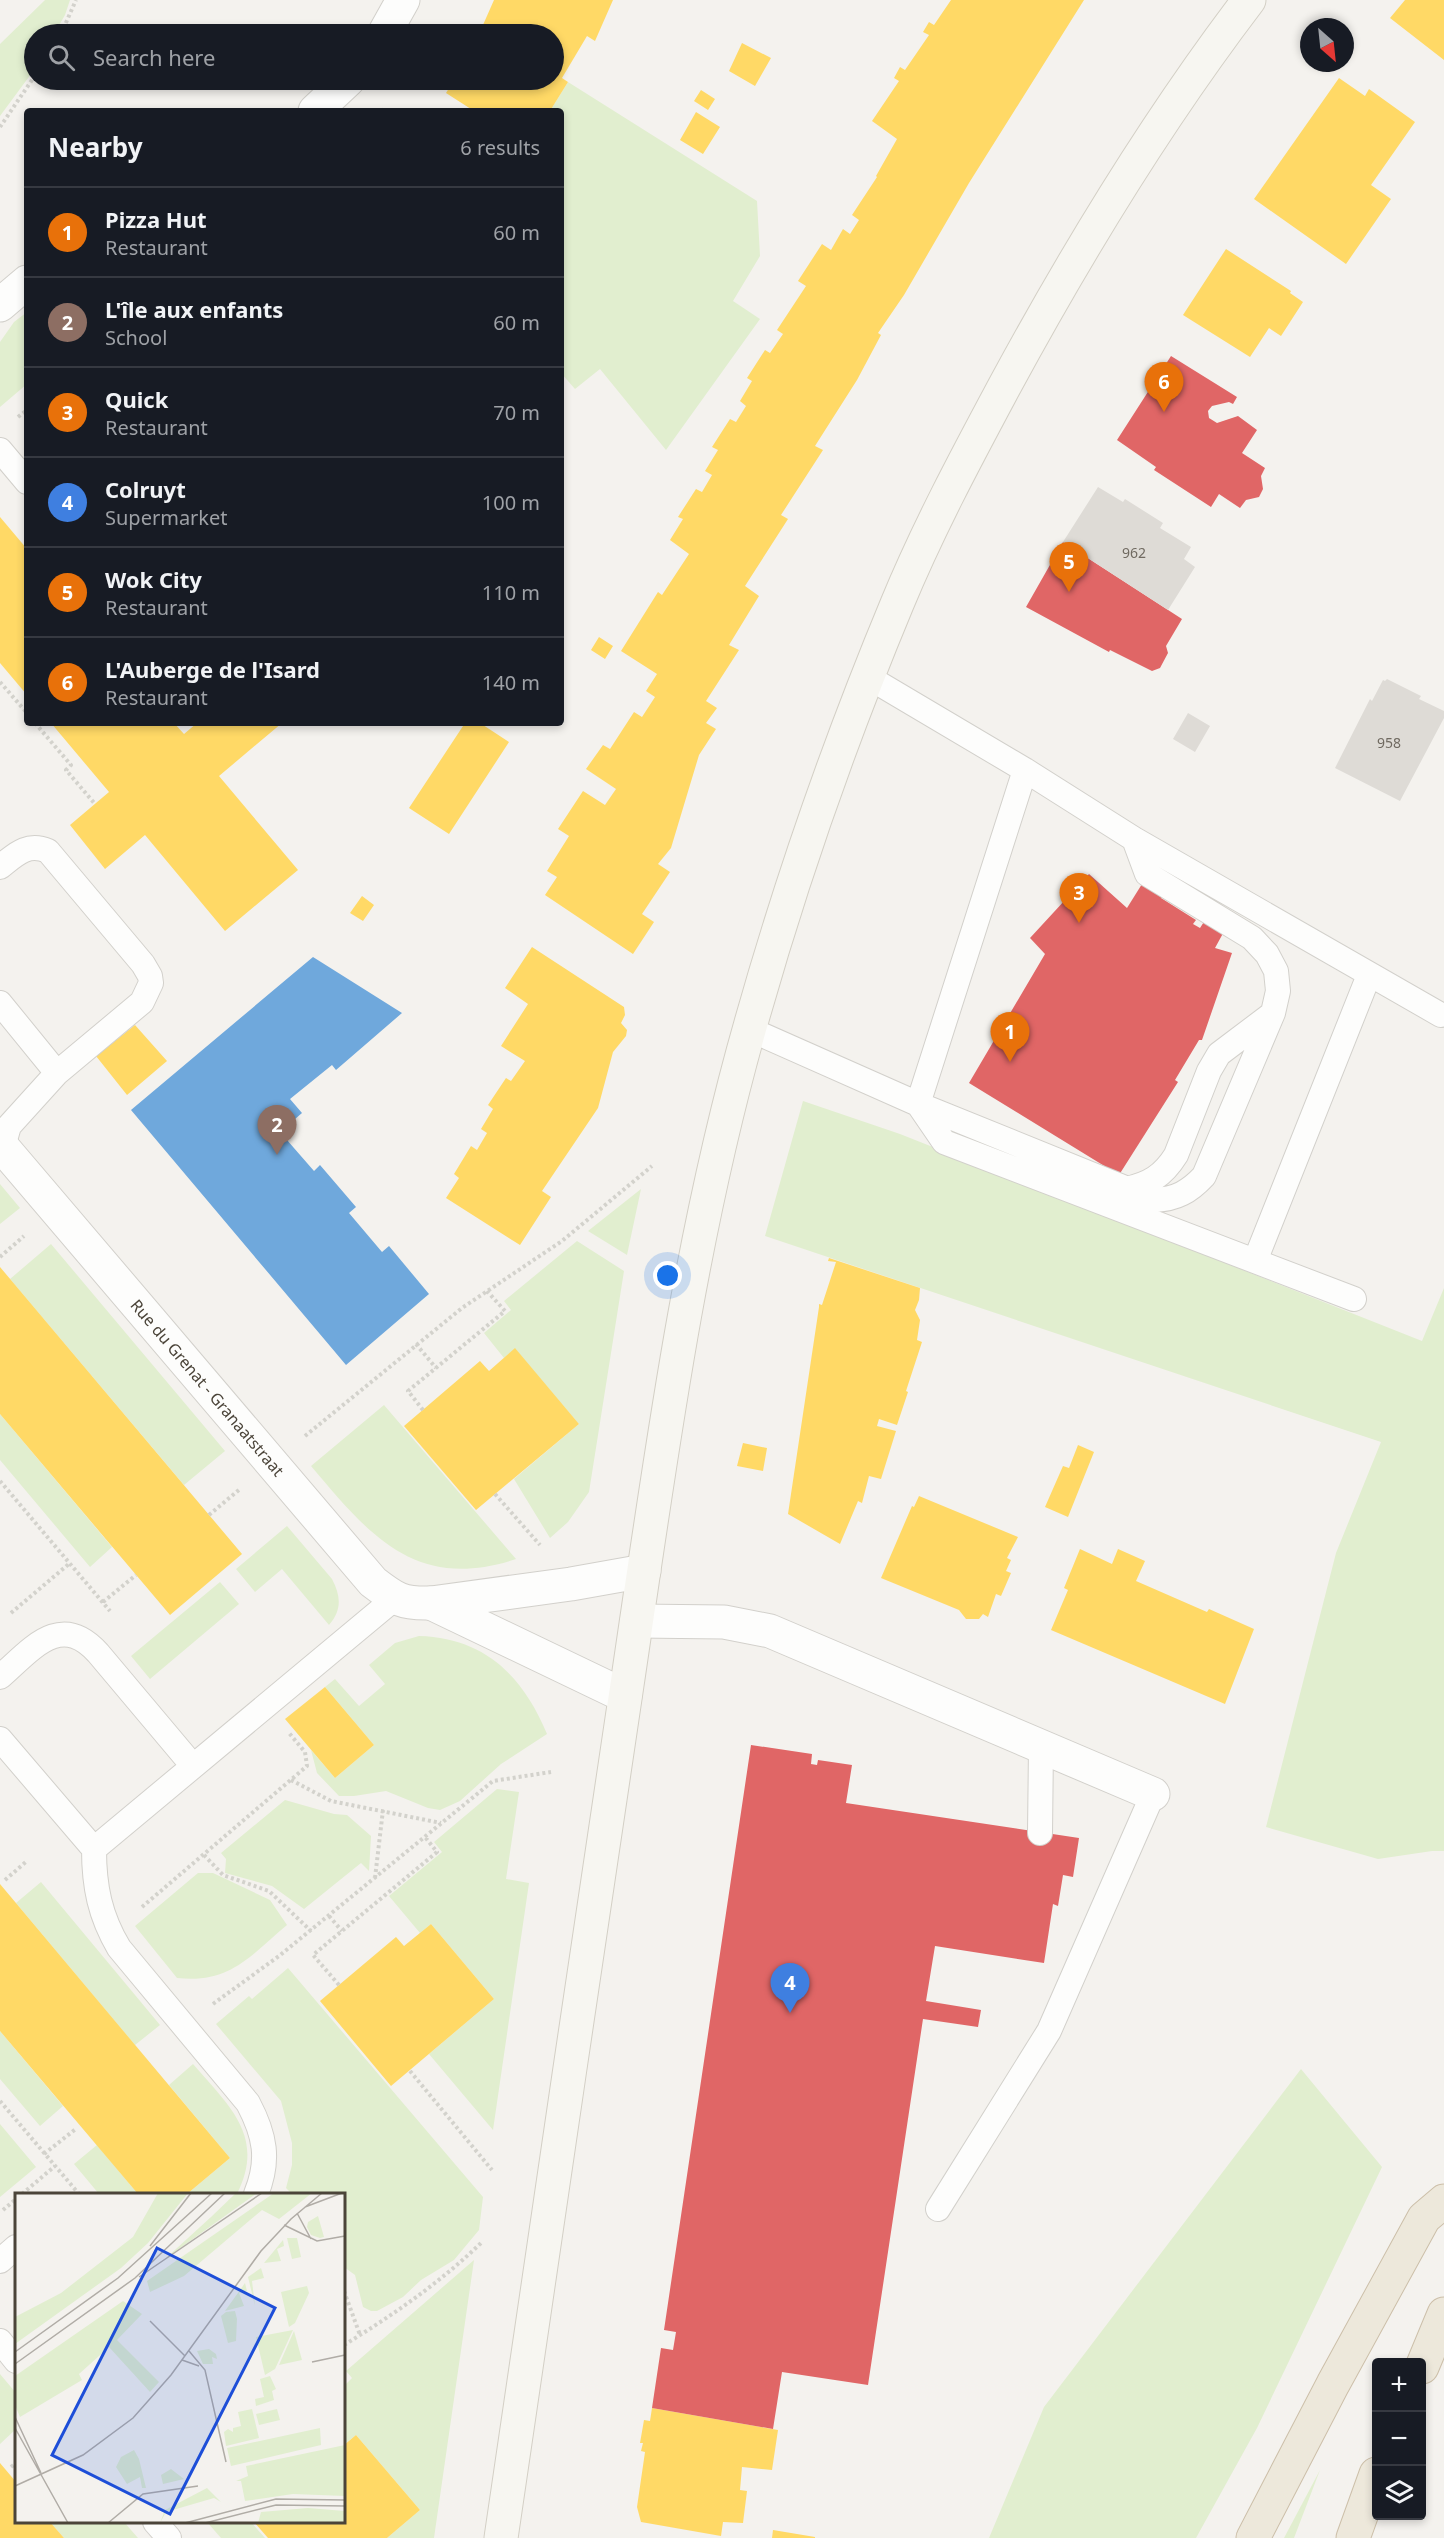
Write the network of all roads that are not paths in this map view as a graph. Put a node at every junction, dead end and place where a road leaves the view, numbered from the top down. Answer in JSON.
{"nodes":[{"id":1,"x":403,"y":0,"type":"edge"},
{"id":2,"x":1249,"y":0,"type":"edge"},
{"id":3,"x":390,"y":24,"type":"edge"},
{"id":4,"x":337,"y":90,"type":"edge"},
{"id":5,"x":318,"y":108,"type":"edge"},
{"id":6,"x":24,"y":285,"type":"edge"},
{"id":7,"x":0,"y":305,"type":"edge"},
{"id":8,"x":0,"y":450,"type":"edge"},
{"id":9,"x":24,"y":478,"type":"edge"},
{"id":10,"x":868,"y":677,"type":"junction"},
{"id":11,"x":1025,"y":770,"type":"junction"},
{"id":12,"x":1134,"y":838,"type":"junction"},
{"id":13,"x":0,"y":867,"type":"edge"},
{"id":14,"x":1369,"y":975,"type":"junction"},
{"id":15,"x":0,"y":1003,"type":"edge"},
{"id":16,"x":1273,"y":1013,"type":"junction"},
{"id":17,"x":1441,"y":1015,"type":"dead end"},
{"id":18,"x":749,"y":1029,"type":"junction"},
{"id":19,"x":57,"y":1073,"type":"junction"},
{"id":20,"x":918,"y":1104,"type":"junction"},
{"id":21,"x":6,"y":1152,"type":"edge"},
{"id":22,"x":1126,"y":1189,"type":"junction"},
{"id":23,"x":1255,"y":1261,"type":"junction"},
{"id":24,"x":1354,"y":1299,"type":"dead end"},
{"id":25,"x":644,"y":1571,"type":"junction"},
{"id":26,"x":394,"y":1599,"type":"junction"},
{"id":27,"x":431,"y":1602,"type":"junction"},
{"id":28,"x":637,"y":1621,"type":"junction"},
{"id":29,"x":0,"y":1677,"type":"edge"},
{"id":30,"x":625,"y":1696,"type":"junction"},
{"id":31,"x":0,"y":1739,"type":"edge"},
{"id":32,"x":1041,"y":1747,"type":"junction"},
{"id":33,"x":193,"y":1766,"type":"junction"},
{"id":34,"x":1153,"y":1794,"type":"joint"},
{"id":35,"x":1040,"y":1833,"type":"dead end"},
{"id":36,"x":94,"y":1849,"type":"junction"},
{"id":37,"x":256,"y":2193,"type":"edge"},
{"id":38,"x":1444,"y":2201,"type":"edge"},
{"id":39,"x":938,"y":2209,"type":"dead end"},
{"id":40,"x":15,"y":2248,"type":"edge"},
{"id":41,"x":0,"y":2261,"type":"edge"},
{"id":42,"x":1444,"y":2314,"type":"edge"},
{"id":43,"x":0,"y":2341,"type":"edge"},
{"id":44,"x":1426,"y":2358,"type":"edge"},
{"id":45,"x":15,"y":2360,"type":"edge"},
{"id":46,"x":1372,"y":2487,"type":"edge"},
{"id":47,"x":155,"y":2523,"type":"edge"},
{"id":48,"x":169,"y":2538,"type":"edge"},
{"id":49,"x":501,"y":2538,"type":"edge"},
{"id":50,"x":1253,"y":2538,"type":"edge"},
{"id":51,"x":1353,"y":2538,"type":"edge"}],
"edges":[{"from":1,"to":3,"type":"street"},
{"from":2,"to":10,"type":"main road"},
{"from":4,"to":5,"type":"street"},
{"from":6,"to":7,"type":"street"},
{"from":8,"to":9,"type":"lane"},
{"from":10,"to":11,"type":"lane"},
{"from":10,"to":18,"type":"main road"},
{"from":11,"to":12,"type":"lane"},
{"from":11,"to":20,"type":"lane"},
{"from":12,"to":14,"type":"lane"},
{"from":12,"to":16,"type":"lane"},
{"from":13,"to":19,"type":"lane"},
{"from":14,"to":17,"type":"lane"},
{"from":14,"to":23,"type":"lane"},
{"from":15,"to":19,"type":"lane"},
{"from":16,"to":22,"type":"lane"},
{"from":16,"to":22,"type":"lane"},
{"from":18,"to":20,"type":"lane"},
{"from":18,"to":25,"type":"main road"},
{"from":19,"to":21,"type":"lane"},
{"from":20,"to":22,"type":"lane"},
{"from":20,"to":23,"type":"lane"},
{"from":21,"to":26,"type":"street","name":"Rue du Grenat - Granaatstraat"},
{"from":23,"to":24,"type":"lane"},
{"from":25,"to":27,"type":"street"},
{"from":25,"to":28,"type":"main road"},
{"from":26,"to":27,"type":"street"},
{"from":26,"to":33,"type":"lane"},
{"from":27,"to":30,"type":"street"},
{"from":28,"to":30,"type":"main road"},
{"from":28,"to":32,"type":"street"},
{"from":29,"to":33,"type":"lane"},
{"from":30,"to":49,"type":"main road"},
{"from":31,"to":36,"type":"lane"},
{"from":32,"to":34,"type":"street"},
{"from":32,"to":35,"type":"lane"},
{"from":33,"to":36,"type":"lane"},
{"from":34,"to":39,"type":"lane"},
{"from":36,"to":37,"type":"lane"},
{"from":38,"to":50,"type":"highway"},
{"from":40,"to":41,"type":"lane"},
{"from":42,"to":44,"type":"highway"},
{"from":43,"to":45,"type":"lane"},
{"from":46,"to":51,"type":"highway"},
{"from":47,"to":48,"type":"lane"}]}
